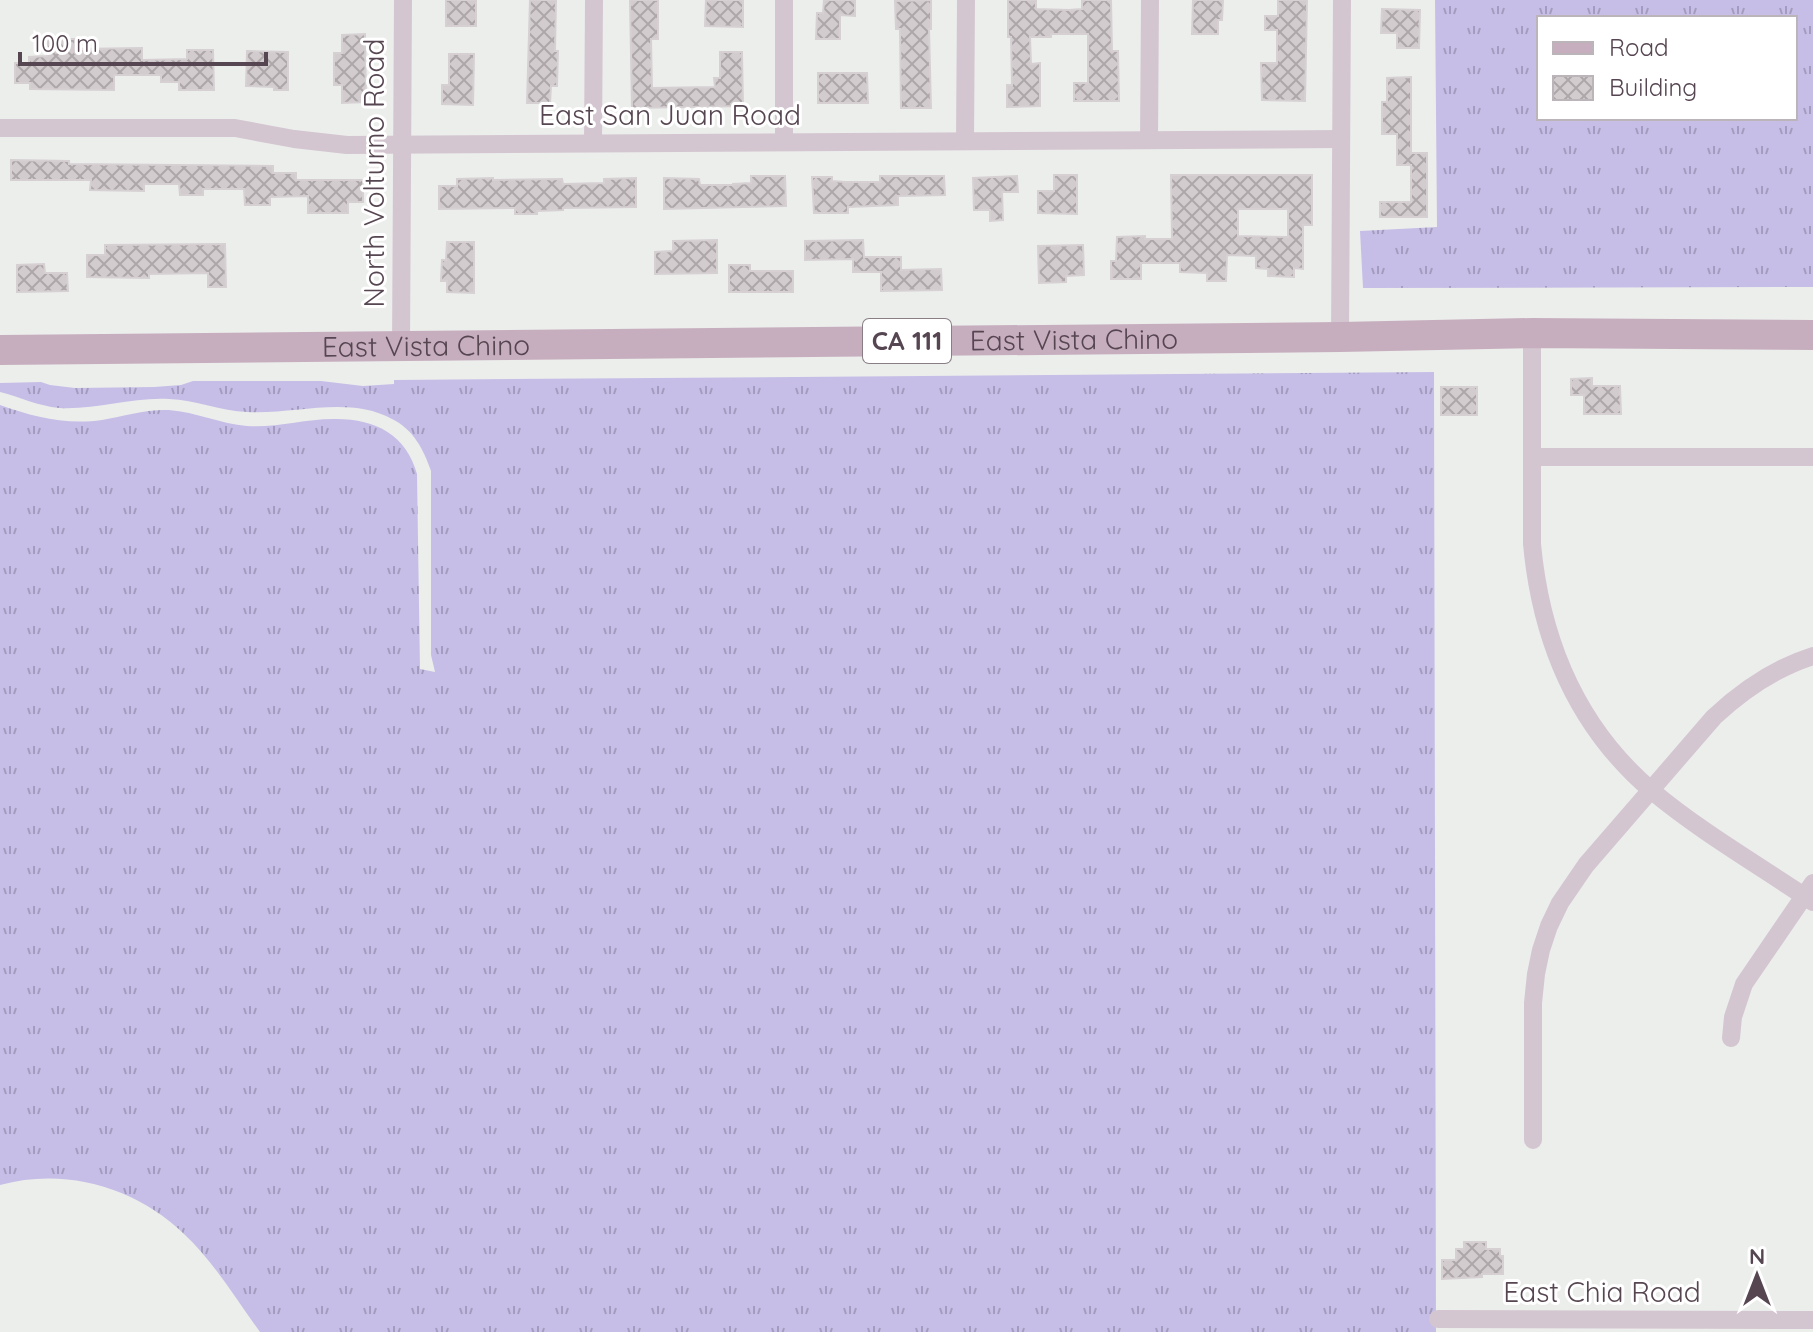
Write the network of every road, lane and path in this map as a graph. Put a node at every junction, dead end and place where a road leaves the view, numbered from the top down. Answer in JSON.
{"nodes":[{"id":1,"x":403,"y":0,"type":"edge"},
{"id":2,"x":594,"y":0,"type":"edge"},
{"id":3,"x":784,"y":0,"type":"edge"},
{"id":4,"x":966,"y":0,"type":"edge"},
{"id":5,"x":1150,"y":0,"type":"edge"},
{"id":6,"x":1342,"y":0,"type":"edge"},
{"id":7,"x":0,"y":128,"type":"edge"},
{"id":8,"x":1341,"y":139,"type":"junction"},
{"id":9,"x":1149,"y":140,"type":"junction"},
{"id":10,"x":965,"y":141,"type":"junction"},
{"id":11,"x":784,"y":142,"type":"junction"},
{"id":12,"x":593,"y":143,"type":"junction"},
{"id":13,"x":402,"y":145,"type":"junction"},
{"id":14,"x":1532,"y":333,"type":"junction"},
{"id":15,"x":1813,"y":335,"type":"edge"},
{"id":16,"x":1340,"y":337,"type":"junction"},
{"id":17,"x":401,"y":346,"type":"junction"},
{"id":18,"x":0,"y":350,"type":"edge"},
{"id":19,"x":1533,"y":457,"type":"junction"},
{"id":20,"x":1813,"y":457,"type":"edge"},
{"id":21,"x":1813,"y":656,"type":"edge"},
{"id":22,"x":1651,"y":790,"type":"junction"},
{"id":23,"x":1810,"y":894,"type":"edge"},
{"id":24,"x":1731,"y":1038,"type":"dead end"},
{"id":25,"x":1533,"y":1140,"type":"dead end"},
{"id":26,"x":1438,"y":1319,"type":"dead end"},
{"id":27,"x":1813,"y":1320,"type":"edge"}],
"edges":[{"from":1,"to":13,"type":"street","name":"North Volturno Road"},
{"from":2,"to":12,"type":"street"},
{"from":3,"to":11,"type":"street"},
{"from":4,"to":10,"type":"street"},
{"from":5,"to":9,"type":"street"},
{"from":6,"to":8,"type":"street"},
{"from":7,"to":13,"type":"street","name":"East San Juan Road"},
{"from":8,"to":9,"type":"street","name":"East San Juan Road"},
{"from":8,"to":16,"type":"street"},
{"from":9,"to":10,"type":"street","name":"East San Juan Road"},
{"from":10,"to":11,"type":"street","name":"East San Juan Road"},
{"from":11,"to":12,"type":"street","name":"East San Juan Road"},
{"from":12,"to":13,"type":"street","name":"East San Juan Road"},
{"from":13,"to":17,"type":"street","name":"North Volturno Road"},
{"from":14,"to":15,"type":"main road","name":"East Vista Chino","number":"CA 111"},
{"from":14,"to":16,"type":"main road","name":"East Vista Chino","number":"CA 111"},
{"from":14,"to":19,"type":"street"},
{"from":16,"to":17,"type":"main road","name":"East Vista Chino","number":"CA 111"},
{"from":17,"to":18,"type":"main road","name":"East Vista Chino","number":"CA 111"},
{"from":19,"to":20,"type":"street"},
{"from":19,"to":22,"type":"street"},
{"from":21,"to":22,"type":"street"},
{"from":22,"to":23,"type":"street"},
{"from":22,"to":25,"type":"street"},
{"from":23,"to":24,"type":"street"},
{"from":26,"to":27,"type":"street","name":"East Chia Road"}]}
